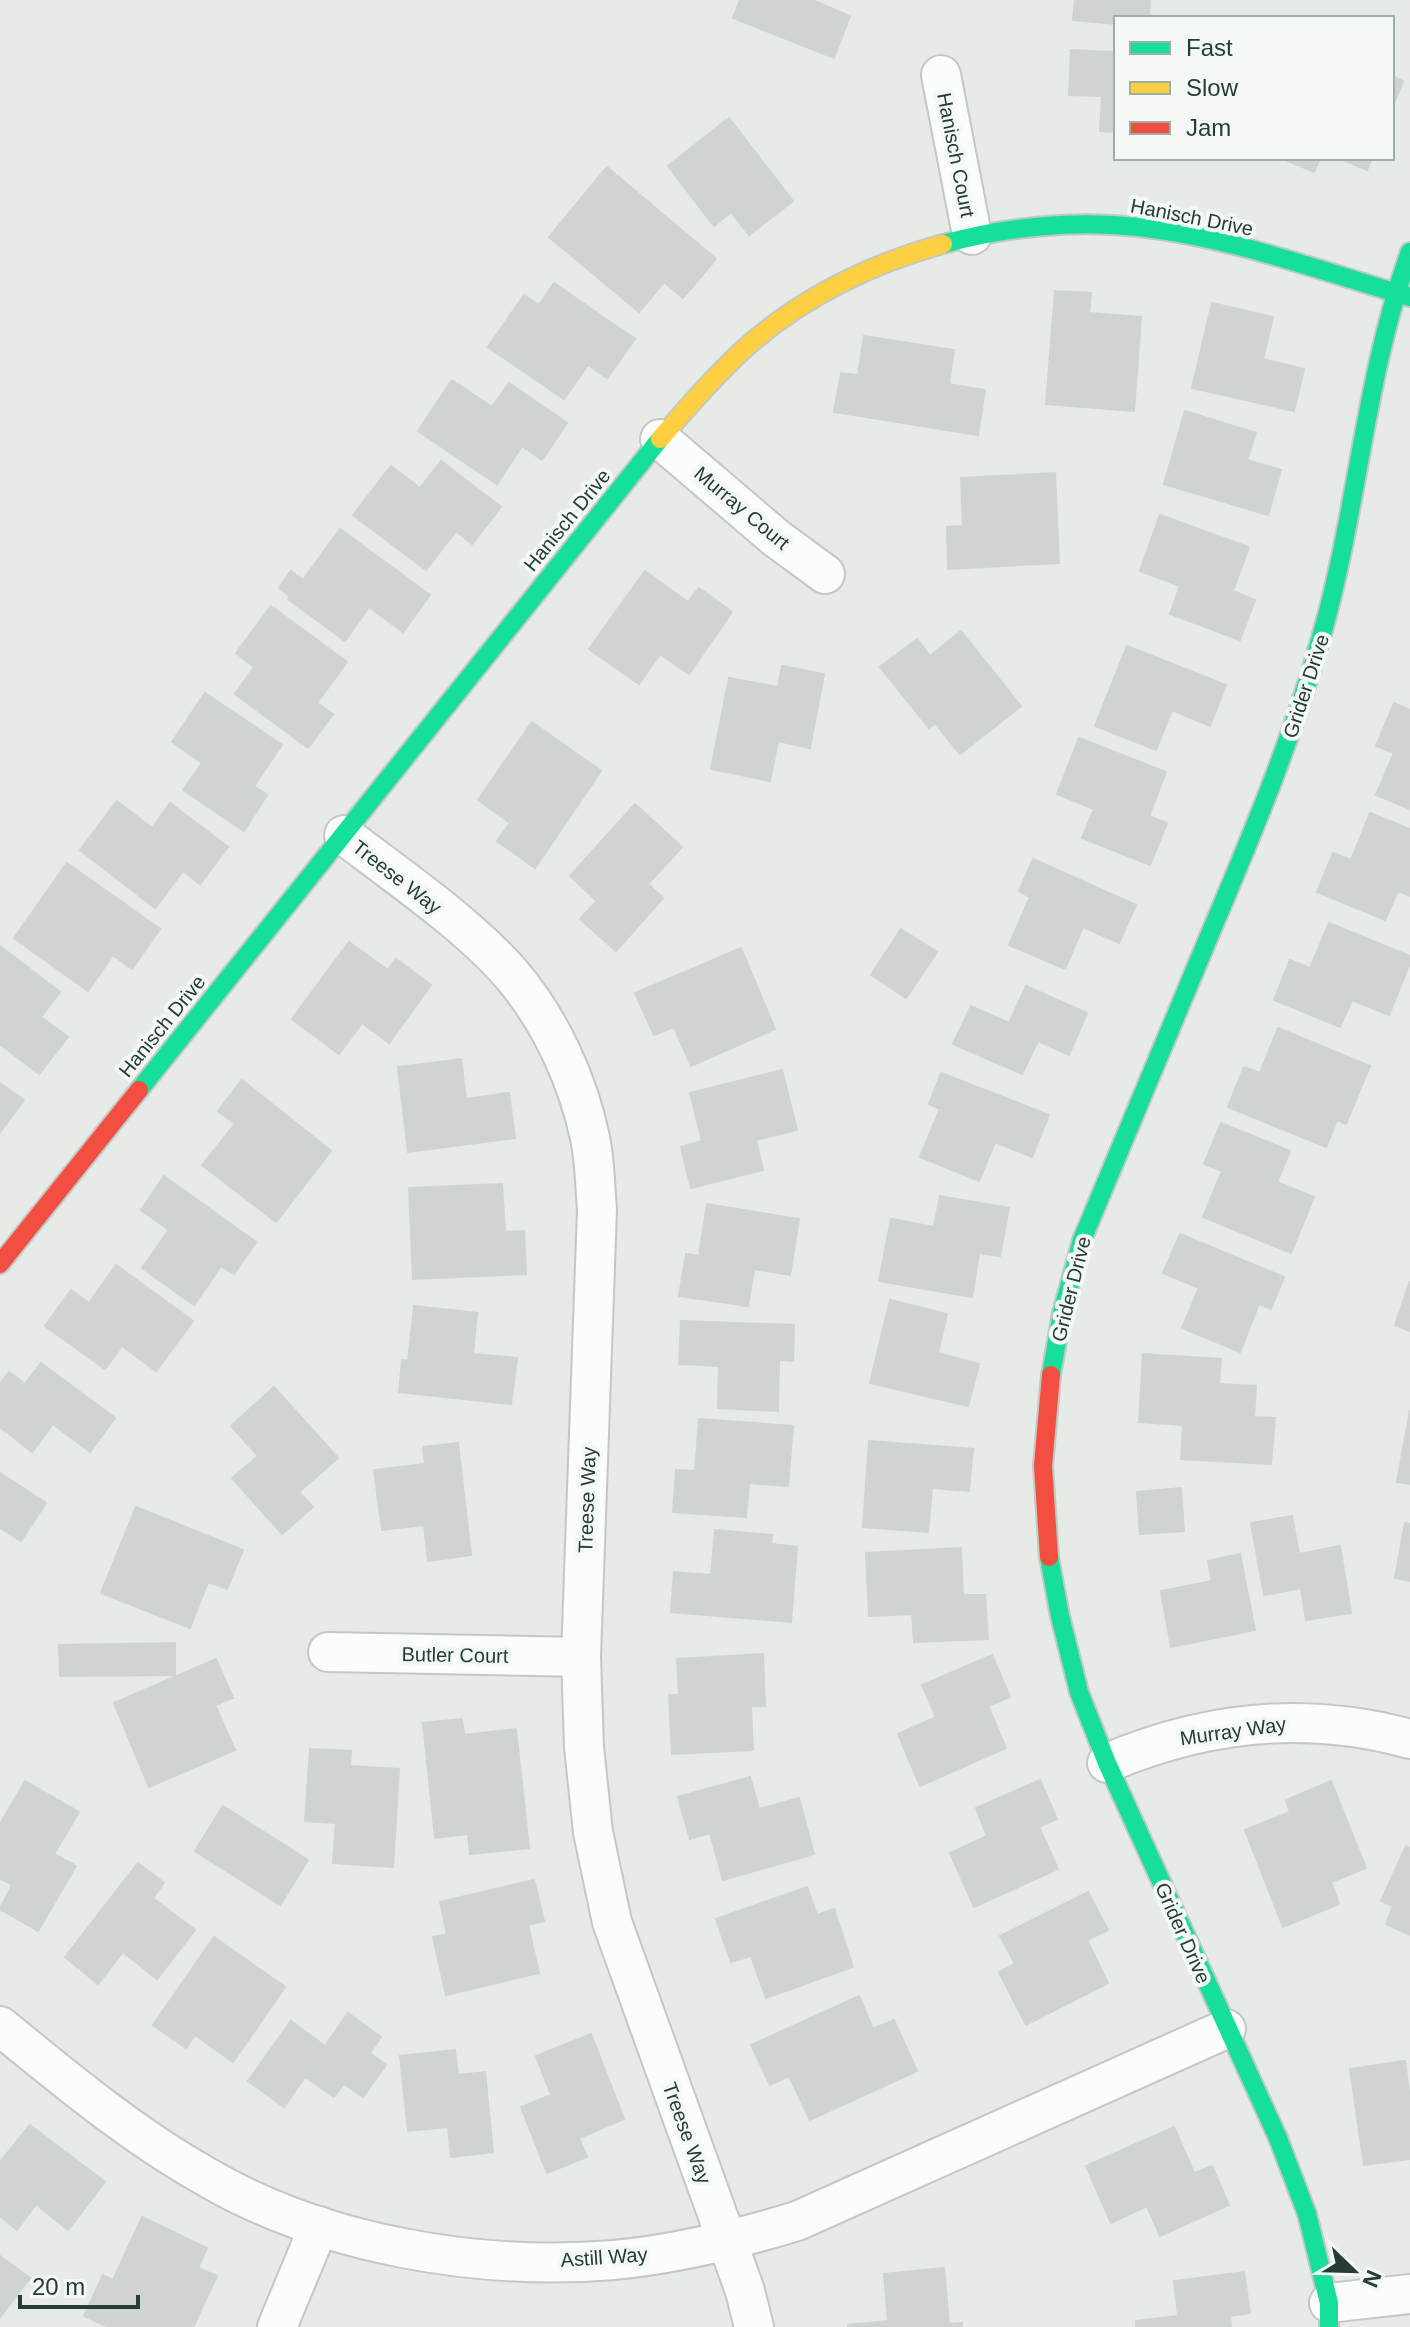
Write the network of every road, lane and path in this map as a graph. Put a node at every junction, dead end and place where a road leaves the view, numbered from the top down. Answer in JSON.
{"nodes":[{"id":1,"x":941,"y":75,"type":"dead end"},
{"id":2,"x":972,"y":235,"type":"junction"},
{"id":3,"x":1410,"y":252,"type":"edge"},
{"id":4,"x":1403,"y":295,"type":"edge"},
{"id":5,"x":660,"y":439,"type":"junction"},
{"id":6,"x":825,"y":574,"type":"dead end"},
{"id":7,"x":344,"y":835,"type":"junction"},
{"id":8,"x":0,"y":1264,"type":"edge"},
{"id":9,"x":328,"y":1652,"type":"dead end"},
{"id":10,"x":581,"y":1657,"type":"junction"},
{"id":11,"x":1410,"y":1739,"type":"edge"},
{"id":12,"x":1107,"y":1763,"type":"junction"},
{"id":13,"x":0,"y":2026,"type":"edge"},
{"id":14,"x":1226,"y":2029,"type":"junction"},
{"id":15,"x":319,"y":2226,"type":"junction"},
{"id":16,"x":727,"y":2242,"type":"junction"},
{"id":17,"x":1410,"y":2294,"type":"edge"},
{"id":18,"x":1329,"y":2315,"type":"edge"},
{"id":19,"x":277,"y":2327,"type":"edge"},
{"id":20,"x":754,"y":2327,"type":"edge"}],
"edges":[{"from":1,"to":2,"type":"street","name":"Hanisch Court"},
{"from":2,"to":4,"type":"street","name":"Hanisch Drive"},
{"from":2,"to":5,"type":"street","name":"Hanisch Drive"},
{"from":3,"to":4,"type":"street","name":"Grider Drive"},
{"from":4,"to":12,"type":"street","name":"Grider Drive"},
{"from":5,"to":6,"type":"street","name":"Murray Court"},
{"from":5,"to":7,"type":"street","name":"Hanisch Drive"},
{"from":7,"to":8,"type":"street","name":"Hanisch Drive"},
{"from":7,"to":10,"type":"street","name":"Treese Way"},
{"from":9,"to":10,"type":"street","name":"Butler Court"},
{"from":10,"to":16,"type":"street","name":"Treese Way"},
{"from":11,"to":12,"type":"street","name":"Murray Way"},
{"from":12,"to":14,"type":"street","name":"Grider Drive"},
{"from":13,"to":15,"type":"street","name":"Astill Way"},
{"from":14,"to":16,"type":"street","name":"Astill Way"},
{"from":14,"to":18,"type":"street","name":"Grider Drive"},
{"from":15,"to":16,"type":"street","name":"Astill Way"},
{"from":15,"to":19,"type":"street"},
{"from":16,"to":20,"type":"street"},
{"from":17,"to":18,"type":"street"}]}
